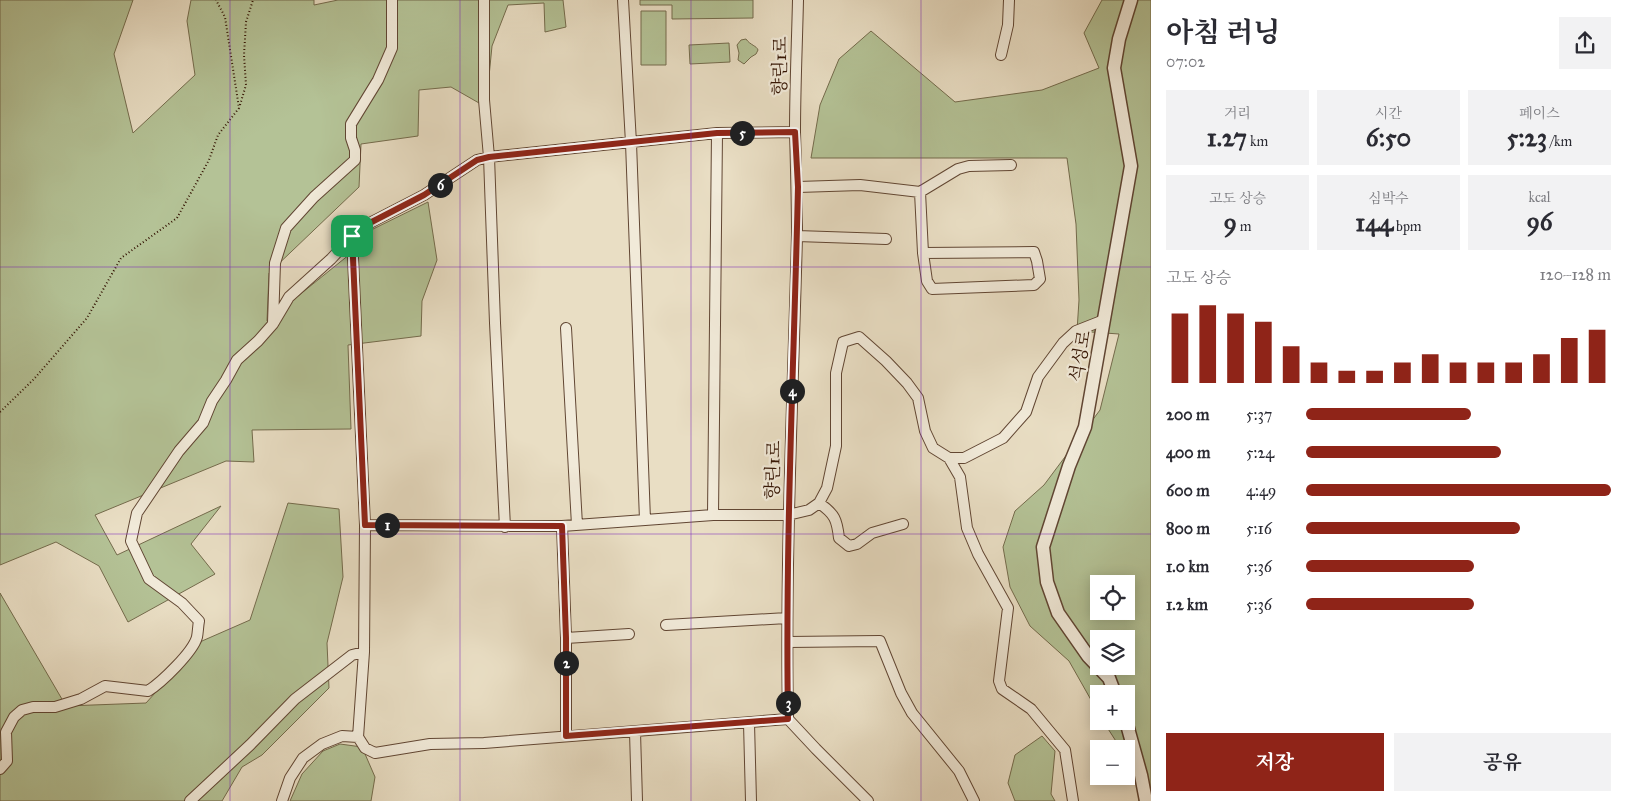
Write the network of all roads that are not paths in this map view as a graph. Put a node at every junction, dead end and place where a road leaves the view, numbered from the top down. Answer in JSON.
{"nodes":[{"id":1,"x":392,"y":0,"type":"edge"},
{"id":2,"x":484,"y":0,"type":"edge"},
{"id":3,"x":623,"y":0,"type":"edge"},
{"id":4,"x":798,"y":0,"type":"edge"},
{"id":5,"x":1009,"y":0,"type":"edge"},
{"id":6,"x":1131,"y":0,"type":"edge"},
{"id":7,"x":1001,"y":55,"type":"dead end"},
{"id":8,"x":795,"y":132,"type":"junction"},
{"id":9,"x":717,"y":133,"type":"junction"},
{"id":10,"x":631,"y":143,"type":"junction"},
{"id":11,"x":489,"y":157,"type":"junction"},
{"id":12,"x":1011,"y":165,"type":"dead end"},
{"id":13,"x":798,"y":187,"type":"junction"},
{"id":14,"x":920,"y":192,"type":"junction"},
{"id":15,"x":352,"y":236,"type":"junction"},
{"id":16,"x":797,"y":236,"type":"junction"},
{"id":17,"x":886,"y":239,"type":"dead end"},
{"id":18,"x":923,"y":254,"type":"junction"},
{"id":19,"x":1104,"y":320,"type":"junction"},
{"id":20,"x":273,"y":324,"type":"junction"},
{"id":21,"x":566,"y":328,"type":"dead end"},
{"id":22,"x":949,"y":458,"type":"junction"},
{"id":23,"x":819,"y":503,"type":"junction"},
{"id":24,"x":713,"y":515,"type":"junction"},
{"id":25,"x":788,"y":515,"type":"junction"},
{"id":26,"x":645,"y":520,"type":"junction"},
{"id":27,"x":904,"y":524,"type":"dead end"},
{"id":28,"x":365,"y":525,"type":"junction"},
{"id":29,"x":577,"y":525,"type":"junction"},
{"id":30,"x":562,"y":526,"type":"junction"},
{"id":31,"x":506,"y":527,"type":"junction"},
{"id":32,"x":786,"y":618,"type":"junction"},
{"id":33,"x":666,"y":625,"type":"dead end"},
{"id":34,"x":629,"y":634,"type":"dead end"},
{"id":35,"x":566,"y":638,"type":"junction"},
{"id":36,"x":788,"y":642,"type":"junction"},
{"id":37,"x":364,"y":652,"type":"junction"},
{"id":38,"x":1112,"y":685,"type":"edge"},
{"id":39,"x":788,"y":719,"type":"junction"},
{"id":40,"x":750,"y":723,"type":"junction"},
{"id":41,"x":1128,"y":730,"type":"edge"},
{"id":42,"x":635,"y":732,"type":"junction"},
{"id":43,"x":566,"y":736,"type":"junction"},
{"id":44,"x":358,"y":737,"type":"junction"},
{"id":45,"x":0,"y":769,"type":"edge"},
{"id":46,"x":190,"y":801,"type":"edge"},
{"id":47,"x":282,"y":801,"type":"edge"},
{"id":48,"x":637,"y":801,"type":"edge"},
{"id":49,"x":751,"y":801,"type":"edge"},
{"id":50,"x":868,"y":801,"type":"edge"},
{"id":51,"x":974,"y":801,"type":"edge"},
{"id":52,"x":1072,"y":801,"type":"edge"},
{"id":53,"x":1146,"y":801,"type":"edge"}],
"edges":[{"from":1,"to":20,"type":"street"},
{"from":2,"to":11,"type":"street"},
{"from":3,"to":10,"type":"street"},
{"from":4,"to":8,"type":"street","name":"향린1로"},
{"from":5,"to":7,"type":"street"},
{"from":6,"to":19,"type":"street","name":"석성로"},
{"from":8,"to":9,"type":"street"},
{"from":8,"to":13,"type":"street","name":"향린1로"},
{"from":9,"to":10,"type":"street"},
{"from":9,"to":24,"type":"street"},
{"from":10,"to":11,"type":"street"},
{"from":10,"to":26,"type":"street"},
{"from":11,"to":15,"type":"street"},
{"from":11,"to":31,"type":"street"},
{"from":12,"to":14,"type":"street"},
{"from":13,"to":14,"type":"street"},
{"from":13,"to":16,"type":"street","name":"향린1로"},
{"from":14,"to":18,"type":"street"},
{"from":15,"to":20,"type":"street"},
{"from":15,"to":28,"type":"street"},
{"from":16,"to":17,"type":"street"},
{"from":16,"to":25,"type":"street","name":"향린1로"},
{"from":18,"to":18,"type":"street"},
{"from":19,"to":22,"type":"street"},
{"from":19,"to":38,"type":"street","name":"석성로"},
{"from":20,"to":45,"type":"street"},
{"from":21,"to":29,"type":"street"},
{"from":22,"to":23,"type":"street"},
{"from":22,"to":52,"type":"street"},
{"from":23,"to":25,"type":"street"},
{"from":23,"to":27,"type":"street"},
{"from":24,"to":25,"type":"street"},
{"from":24,"to":26,"type":"street"},
{"from":25,"to":32,"type":"street","name":"향린1로"},
{"from":26,"to":29,"type":"street"},
{"from":28,"to":31,"type":"street"},
{"from":28,"to":37,"type":"street"},
{"from":29,"to":30,"type":"street"},
{"from":30,"to":31,"type":"street"},
{"from":30,"to":35,"type":"street"},
{"from":32,"to":33,"type":"street"},
{"from":32,"to":36,"type":"street","name":"향린1로"},
{"from":34,"to":35,"type":"street"},
{"from":35,"to":43,"type":"street"},
{"from":36,"to":39,"type":"street","name":"향린1로"},
{"from":36,"to":51,"type":"street"},
{"from":37,"to":44,"type":"street"},
{"from":37,"to":46,"type":"street"},
{"from":39,"to":40,"type":"street"},
{"from":39,"to":50,"type":"street"},
{"from":40,"to":42,"type":"street"},
{"from":40,"to":49,"type":"street"},
{"from":41,"to":53,"type":"street"},
{"from":42,"to":43,"type":"street"},
{"from":42,"to":48,"type":"street"},
{"from":43,"to":44,"type":"street"},
{"from":44,"to":47,"type":"street"}]}
